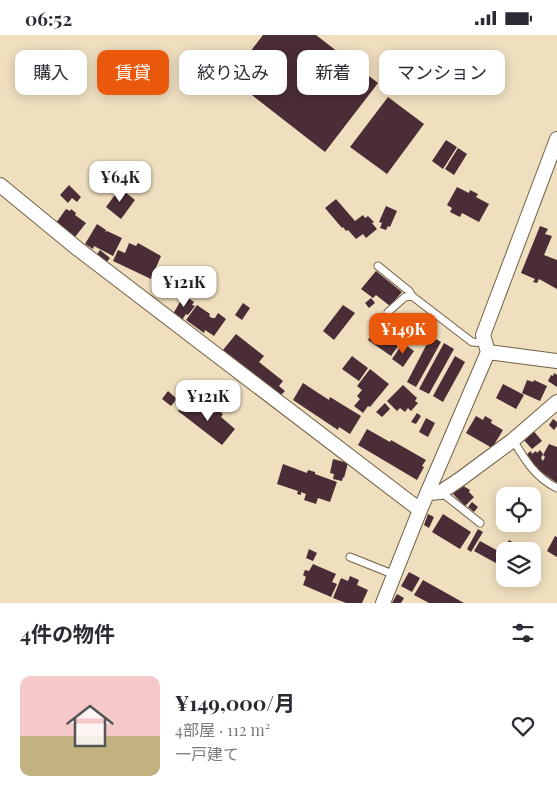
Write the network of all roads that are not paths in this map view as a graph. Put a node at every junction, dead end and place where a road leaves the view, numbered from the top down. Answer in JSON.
{"nodes":[{"id":1,"x":557,"y":139,"type":"edge"},
{"id":2,"x":0,"y":185,"type":"edge"},
{"id":3,"x":378,"y":266,"type":"dead end"},
{"id":4,"x":412,"y":296,"type":"junction"},
{"id":5,"x":388,"y":313,"type":"dead end"},
{"id":6,"x":486,"y":347,"type":"junction"},
{"id":7,"x":557,"y":361,"type":"edge"},
{"id":8,"x":557,"y":401,"type":"edge"},
{"id":9,"x":513,"y":440,"type":"junction"},
{"id":10,"x":557,"y":488,"type":"edge"},
{"id":11,"x":434,"y":493,"type":"junction"},
{"id":12,"x":420,"y":510,"type":"junction"},
{"id":13,"x":480,"y":523,"type":"dead end"},
{"id":14,"x":350,"y":557,"type":"dead end"},
{"id":15,"x":395,"y":575,"type":"junction"},
{"id":16,"x":384,"y":603,"type":"edge"}],
"edges":[{"from":1,"to":6,"type":"street"},
{"from":2,"to":12,"type":"street"},
{"from":3,"to":4,"type":"lane"},
{"from":4,"to":5,"type":"lane"},
{"from":4,"to":6,"type":"lane"},
{"from":6,"to":7,"type":"street"},
{"from":6,"to":11,"type":"street"},
{"from":8,"to":9,"type":"street"},
{"from":9,"to":10,"type":"lane"},
{"from":9,"to":11,"type":"street"},
{"from":11,"to":12,"type":"street"},
{"from":11,"to":13,"type":"lane"},
{"from":12,"to":15,"type":"street"},
{"from":14,"to":15,"type":"lane"},
{"from":15,"to":16,"type":"street"}]}
